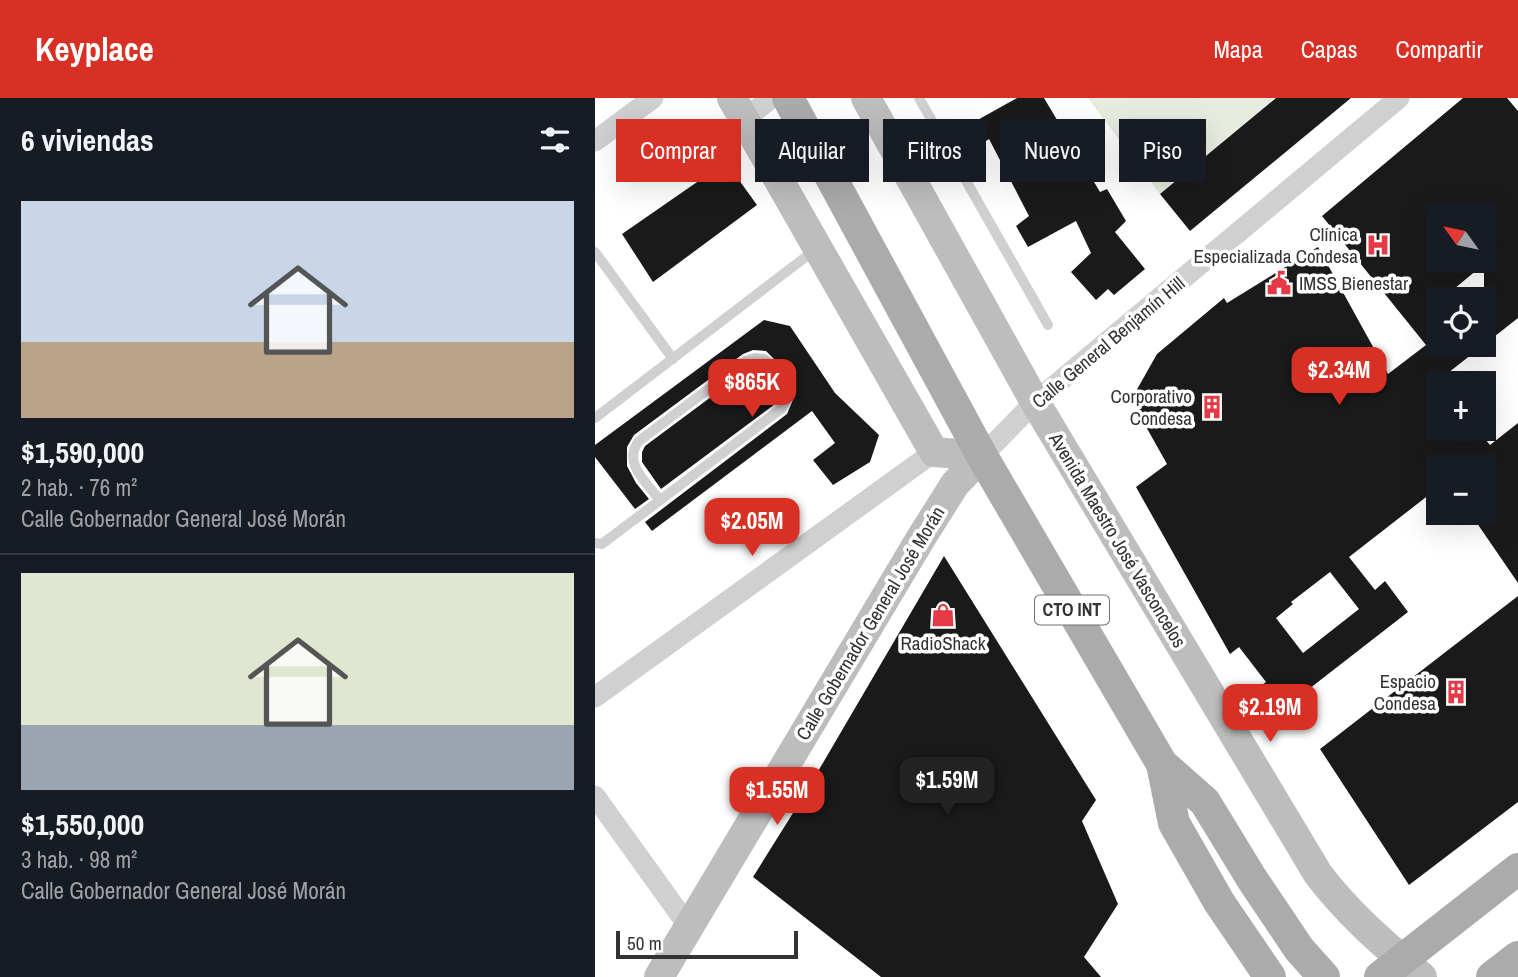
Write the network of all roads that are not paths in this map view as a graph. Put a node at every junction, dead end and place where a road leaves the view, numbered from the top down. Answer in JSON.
{"nodes":[{"id":1,"x":653,"y":98,"type":"edge"},
{"id":2,"x":771,"y":98,"type":"edge"},
{"id":3,"x":788,"y":98,"type":"edge"},
{"id":4,"x":866,"y":98,"type":"edge"},
{"id":5,"x":919,"y":98,"type":"edge"},
{"id":6,"x":1399,"y":98,"type":"edge"},
{"id":7,"x":738,"y":109,"type":"edge"},
{"id":8,"x":595,"y":141,"type":"edge"},
{"id":9,"x":818,"y":248,"type":"junction"},
{"id":10,"x":595,"y":252,"type":"edge"},
{"id":11,"x":1048,"y":325,"type":"dead end"},
{"id":12,"x":673,"y":359,"type":"junction"},
{"id":13,"x":1035,"y":402,"type":"junction"},
{"id":14,"x":595,"y":418,"type":"edge"},
{"id":15,"x":935,"y":452,"type":"junction"},
{"id":16,"x":982,"y":456,"type":"junction"},
{"id":17,"x":659,"y":499,"type":"junction"},
{"id":18,"x":595,"y":543,"type":"edge"},
{"id":19,"x":595,"y":697,"type":"edge"},
{"id":20,"x":1162,"y":764,"type":"junction"},
{"id":21,"x":595,"y":796,"type":"edge"},
{"id":22,"x":1518,"y":869,"type":"edge"},
{"id":23,"x":689,"y":927,"type":"junction"},
{"id":24,"x":1518,"y":957,"type":"edge"},
{"id":25,"x":1401,"y":971,"type":"edge"},
{"id":26,"x":659,"y":977,"type":"edge"},
{"id":27,"x":1270,"y":977,"type":"edge"},
{"id":28,"x":1324,"y":977,"type":"edge"},
{"id":29,"x":1492,"y":977,"type":"edge"}],
"edges":[{"from":1,"to":8,"type":"street"},
{"from":2,"to":7,"type":"street"},
{"from":3,"to":16,"type":"main road","number":"CTO INT"},
{"from":4,"to":13,"type":"main road","name":"Avenida Maestro José Vasconcelos"},
{"from":5,"to":11,"type":"lane"},
{"from":6,"to":13,"type":"street","name":"Calle General Benjamín Hill"},
{"from":7,"to":9,"type":"main road"},
{"from":9,"to":12,"type":"lane"},
{"from":9,"to":15,"type":"main road"},
{"from":10,"to":12,"type":"lane"},
{"from":12,"to":14,"type":"lane"},
{"from":13,"to":16,"type":"street","name":"Calle General Benjamín Hill"},
{"from":13,"to":25,"type":"main road","name":"Avenida Maestro José Vasconcelos"},
{"from":15,"to":16,"type":"main road"},
{"from":15,"to":19,"type":"street"},
{"from":16,"to":20,"type":"main road","number":"CTO INT"},
{"from":16,"to":23,"type":"main road","name":"Calle Gobernador General José Morán"},
{"from":17,"to":17,"type":"lane"},
{"from":17,"to":18,"type":"lane"},
{"from":20,"to":27,"type":"main road","number":"CTO INT"},
{"from":20,"to":28,"type":"main road","number":"CTO INT"},
{"from":21,"to":23,"type":"street"},
{"from":22,"to":25,"type":"main road"},
{"from":23,"to":26,"type":"main road","name":"Calle Gobernador General José Morán"},
{"from":24,"to":29,"type":"main road"}]}
